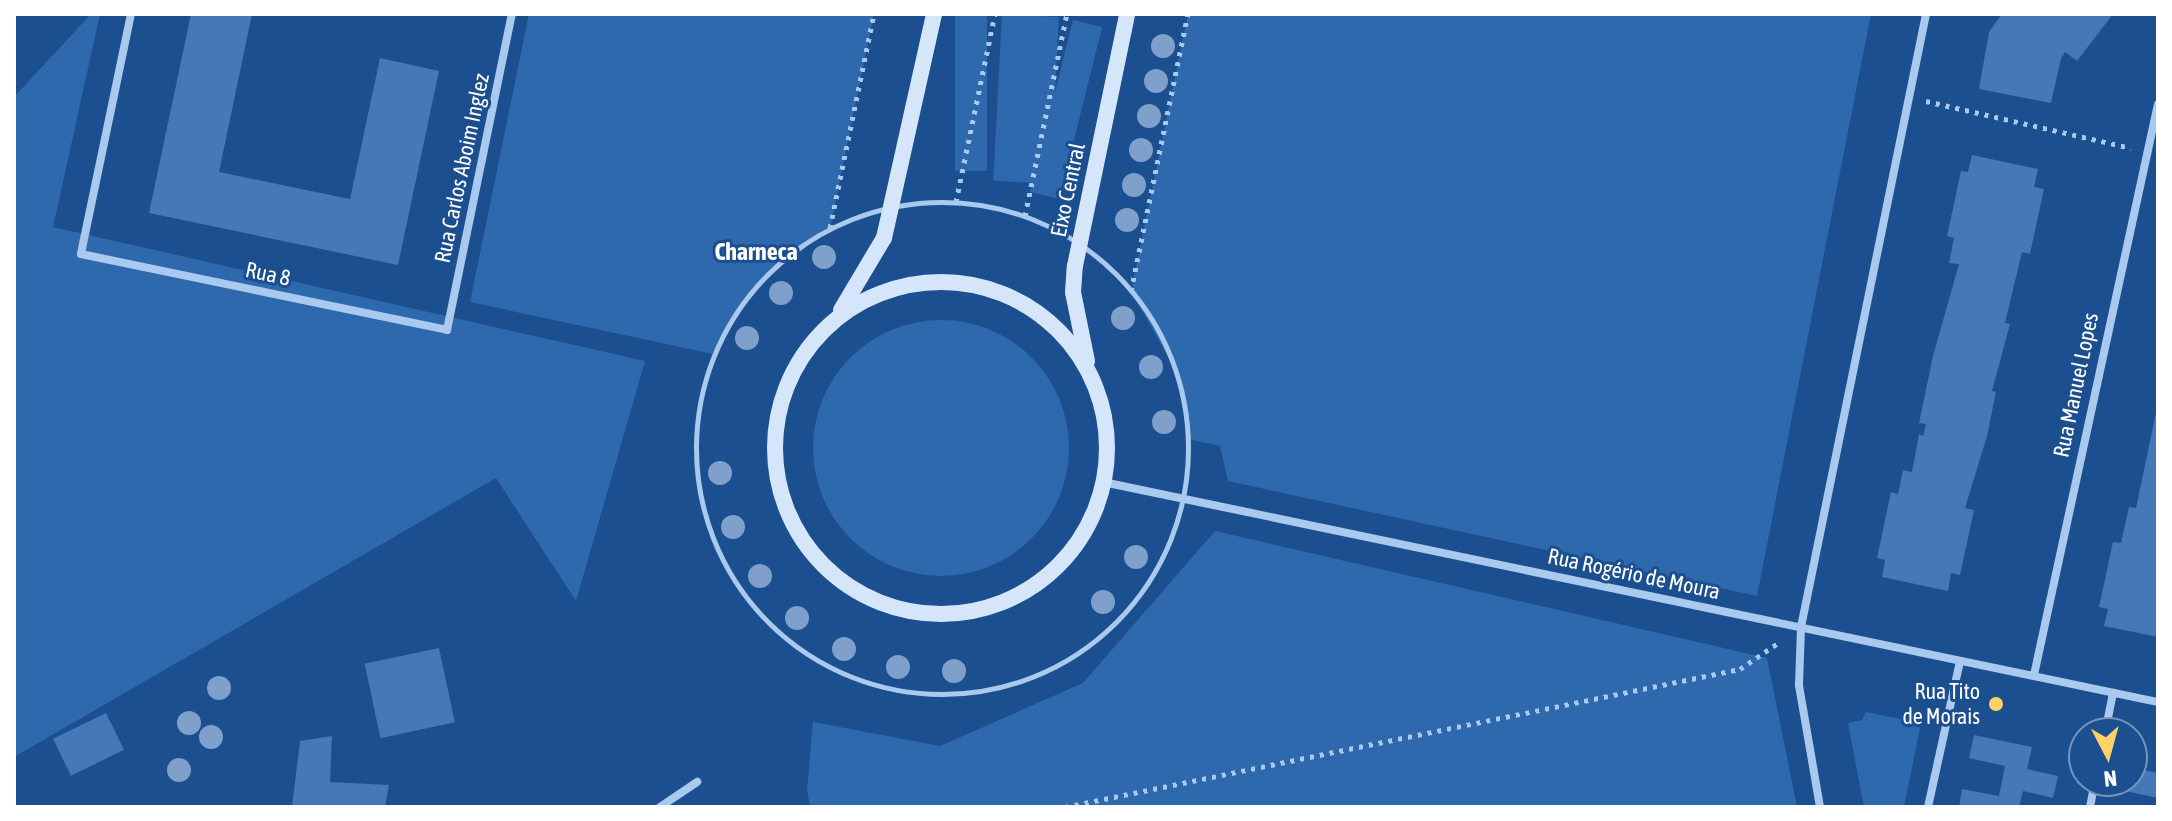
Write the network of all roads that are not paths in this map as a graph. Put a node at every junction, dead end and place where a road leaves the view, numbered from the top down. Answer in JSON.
{"nodes":[{"id":1,"x":131,"y":14,"type":"edge"},
{"id":2,"x":512,"y":14,"type":"edge"},
{"id":3,"x":934,"y":14,"type":"edge"},
{"id":4,"x":1127,"y":14,"type":"edge"},
{"id":5,"x":1926,"y":14,"type":"edge"},
{"id":6,"x":2158,"y":104,"type":"edge"},
{"id":7,"x":829,"y":326,"type":"junction"},
{"id":8,"x":447,"y":330,"type":"joint"},
{"id":9,"x":1090,"y":375,"type":"junction"},
{"id":10,"x":1103,"y":482,"type":"junction"},
{"id":11,"x":1801,"y":627,"type":"junction"},
{"id":12,"x":1960,"y":661,"type":"junction"},
{"id":13,"x":2034,"y":675,"type":"junction"},
{"id":14,"x":2113,"y":693,"type":"junction"},
{"id":15,"x":2158,"y":702,"type":"edge"},
{"id":16,"x":2108,"y":717,"type":"edge"},
{"id":17,"x":697,"y":782,"type":"dead end"},
{"id":18,"x":660,"y":807,"type":"edge"},
{"id":19,"x":1820,"y":807,"type":"edge"},
{"id":20,"x":1928,"y":807,"type":"edge"}],
"edges":[{"from":1,"to":8,"type":"street","name":"Rua 8"},
{"from":2,"to":8,"type":"street","name":"Rua Carlos Aboim Inglez"},
{"from":3,"to":7,"type":"main road"},
{"from":4,"to":9,"type":"main road","name":"Eixo Central"},
{"from":5,"to":11,"type":"street"},
{"from":6,"to":13,"type":"street","name":"Rua Manuel Lopes"},
{"from":7,"to":9,"type":"main road"},
{"from":7,"to":10,"type":"main road"},
{"from":9,"to":10,"type":"main road"},
{"from":10,"to":11,"type":"street","name":"Rua Rogério de Moura"},
{"from":11,"to":12,"type":"street","name":"Rua Rogério de Moura"},
{"from":11,"to":19,"type":"street"},
{"from":12,"to":13,"type":"street","name":"Rua Rogério de Moura"},
{"from":12,"to":20,"type":"street"},
{"from":13,"to":14,"type":"street","name":"Rua Rogério de Moura"},
{"from":14,"to":15,"type":"street","name":"Rua Rogério de Moura"},
{"from":14,"to":16,"type":"street"},
{"from":17,"to":18,"type":"street"}]}
